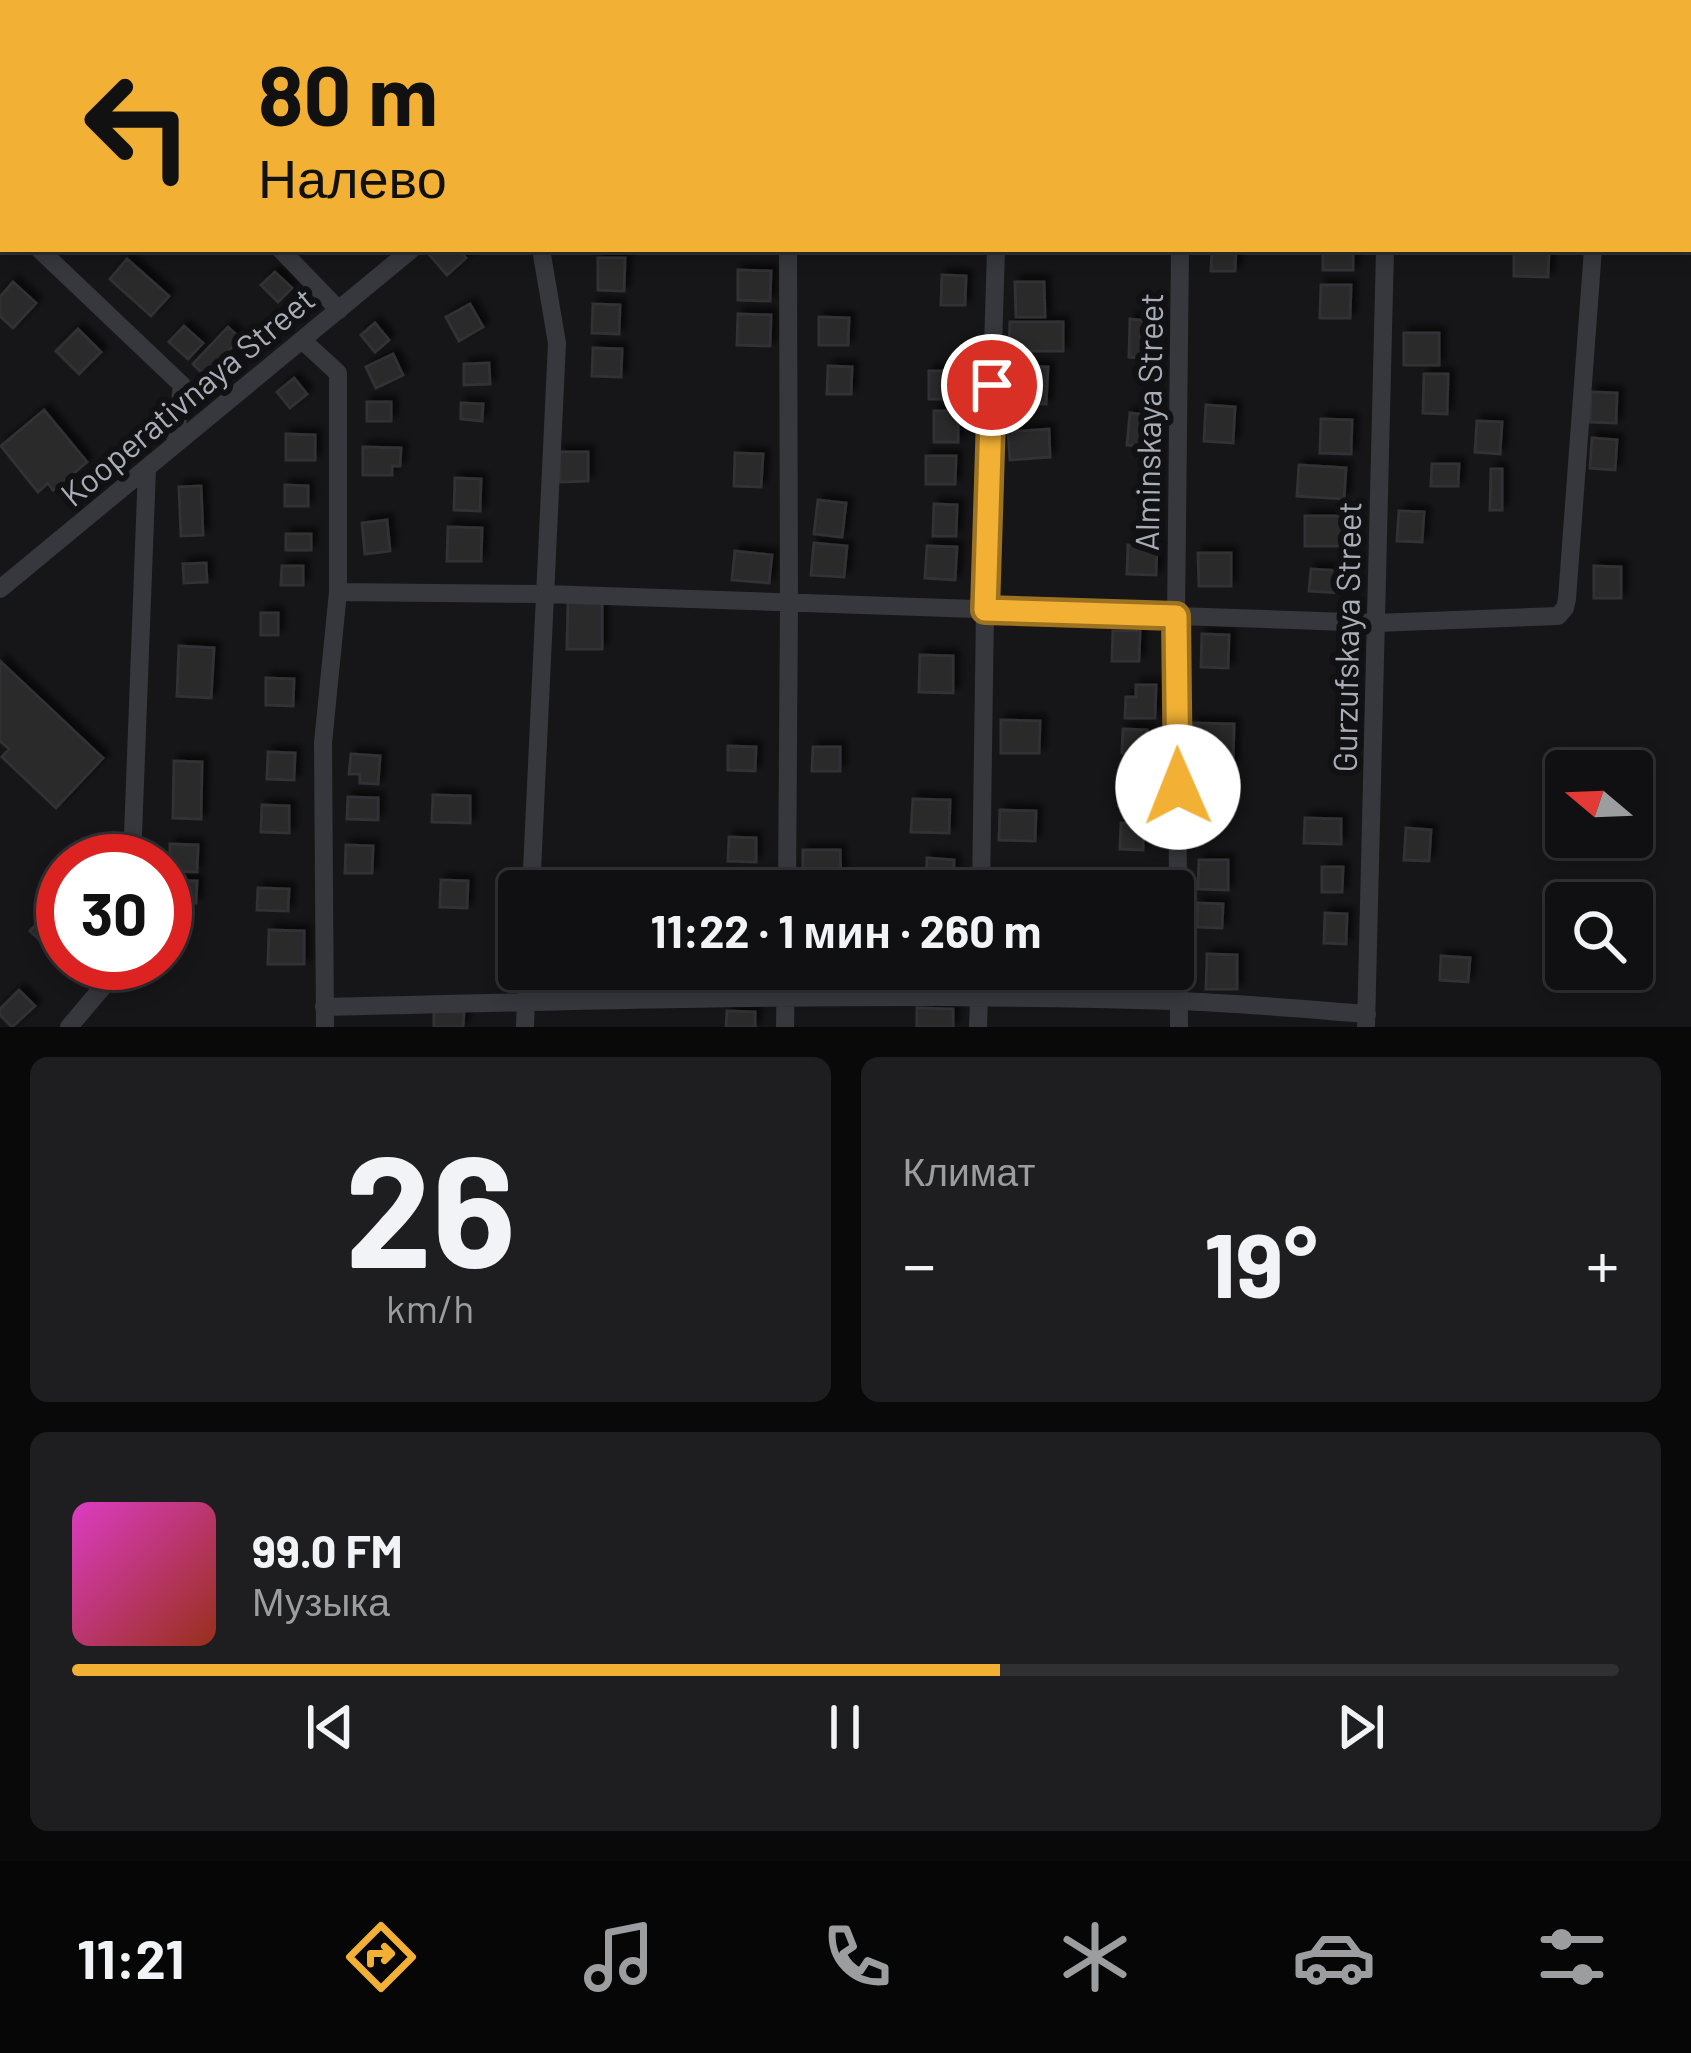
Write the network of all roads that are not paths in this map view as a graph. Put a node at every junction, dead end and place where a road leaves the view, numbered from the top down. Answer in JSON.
{"nodes":[{"id":1,"x":42,"y":252,"type":"edge"},
{"id":2,"x":283,"y":252,"type":"edge"},
{"id":3,"x":408,"y":252,"type":"edge"},
{"id":4,"x":542,"y":252,"type":"edge"},
{"id":5,"x":788,"y":252,"type":"edge"},
{"id":6,"x":996,"y":252,"type":"edge"},
{"id":7,"x":1180,"y":252,"type":"edge"},
{"id":8,"x":1385,"y":252,"type":"edge"},
{"id":9,"x":1593,"y":252,"type":"edge"},
{"id":10,"x":339,"y":310,"type":"junction"},
{"id":11,"x":302,"y":340,"type":"junction"},
{"id":12,"x":175,"y":444,"type":"junction"},
{"id":13,"x":147,"y":468,"type":"junction"},
{"id":14,"x":0,"y":589,"type":"edge"},
{"id":15,"x":338,"y":592,"type":"junction"},
{"id":16,"x":546,"y":594,"type":"junction"},
{"id":17,"x":789,"y":604,"type":"junction"},
{"id":18,"x":985,"y":610,"type":"junction"},
{"id":19,"x":1176,"y":616,"type":"junction"},
{"id":20,"x":1376,"y":623,"type":"junction"},
{"id":21,"x":133,"y":834,"type":"edge"},
{"id":22,"x":532,"y":870,"type":"edge"},
{"id":23,"x":787,"y":870,"type":"edge"},
{"id":24,"x":981,"y":870,"type":"edge"},
{"id":25,"x":100,"y":990,"type":"edge"},
{"id":26,"x":526,"y":990,"type":"edge"},
{"id":27,"x":785,"y":990,"type":"edge"},
{"id":28,"x":979,"y":990,"type":"edge"},
{"id":29,"x":979,"y":996,"type":"junction"},
{"id":30,"x":785,"y":997,"type":"junction"},
{"id":31,"x":1180,"y":1001,"type":"junction"},
{"id":32,"x":525,"y":1002,"type":"junction"},
{"id":33,"x":325,"y":1017,"type":"edge"},
{"id":34,"x":1366,"y":1020,"type":"edge"},
{"id":35,"x":69,"y":1027,"type":"edge"},
{"id":36,"x":525,"y":1027,"type":"edge"},
{"id":37,"x":785,"y":1027,"type":"edge"},
{"id":38,"x":978,"y":1027,"type":"edge"},
{"id":39,"x":1180,"y":1027,"type":"edge"}],
"edges":[{"from":1,"to":12,"type":"street"},
{"from":2,"to":10,"type":"street"},
{"from":3,"to":10,"type":"street","name":"Kooperativnaya Street"},
{"from":4,"to":16,"type":"street"},
{"from":5,"to":17,"type":"street"},
{"from":6,"to":18,"type":"street"},
{"from":7,"to":19,"type":"street","name":"Alminskaya Street"},
{"from":8,"to":20,"type":"street","name":"Gurzufskaya Street"},
{"from":9,"to":20,"type":"street"},
{"from":10,"to":11,"type":"street","name":"Kooperativnaya Street"},
{"from":11,"to":12,"type":"street","name":"Kooperativnaya Street"},
{"from":11,"to":15,"type":"street"},
{"from":12,"to":13,"type":"street","name":"Kooperativnaya Street"},
{"from":13,"to":14,"type":"street","name":"Kooperativnaya Street"},
{"from":13,"to":21,"type":"street"},
{"from":15,"to":16,"type":"street"},
{"from":15,"to":33,"type":"street"},
{"from":16,"to":17,"type":"street"},
{"from":16,"to":22,"type":"street"},
{"from":17,"to":18,"type":"street"},
{"from":17,"to":23,"type":"street"},
{"from":18,"to":19,"type":"street"},
{"from":18,"to":24,"type":"street"},
{"from":19,"to":20,"type":"street"},
{"from":19,"to":31,"type":"street","name":"Alminskaya Street"},
{"from":20,"to":34,"type":"street","name":"Gurzufskaya Street"},
{"from":25,"to":35,"type":"street"},
{"from":26,"to":32,"type":"street"},
{"from":27,"to":30,"type":"street"},
{"from":28,"to":29,"type":"street"},
{"from":29,"to":30,"type":"street"},
{"from":29,"to":31,"type":"street"},
{"from":29,"to":38,"type":"street"},
{"from":30,"to":32,"type":"street"},
{"from":30,"to":37,"type":"street"},
{"from":31,"to":34,"type":"street"},
{"from":31,"to":39,"type":"street","name":"Alminskaya Street"},
{"from":32,"to":33,"type":"street"},
{"from":32,"to":36,"type":"street"}]}
